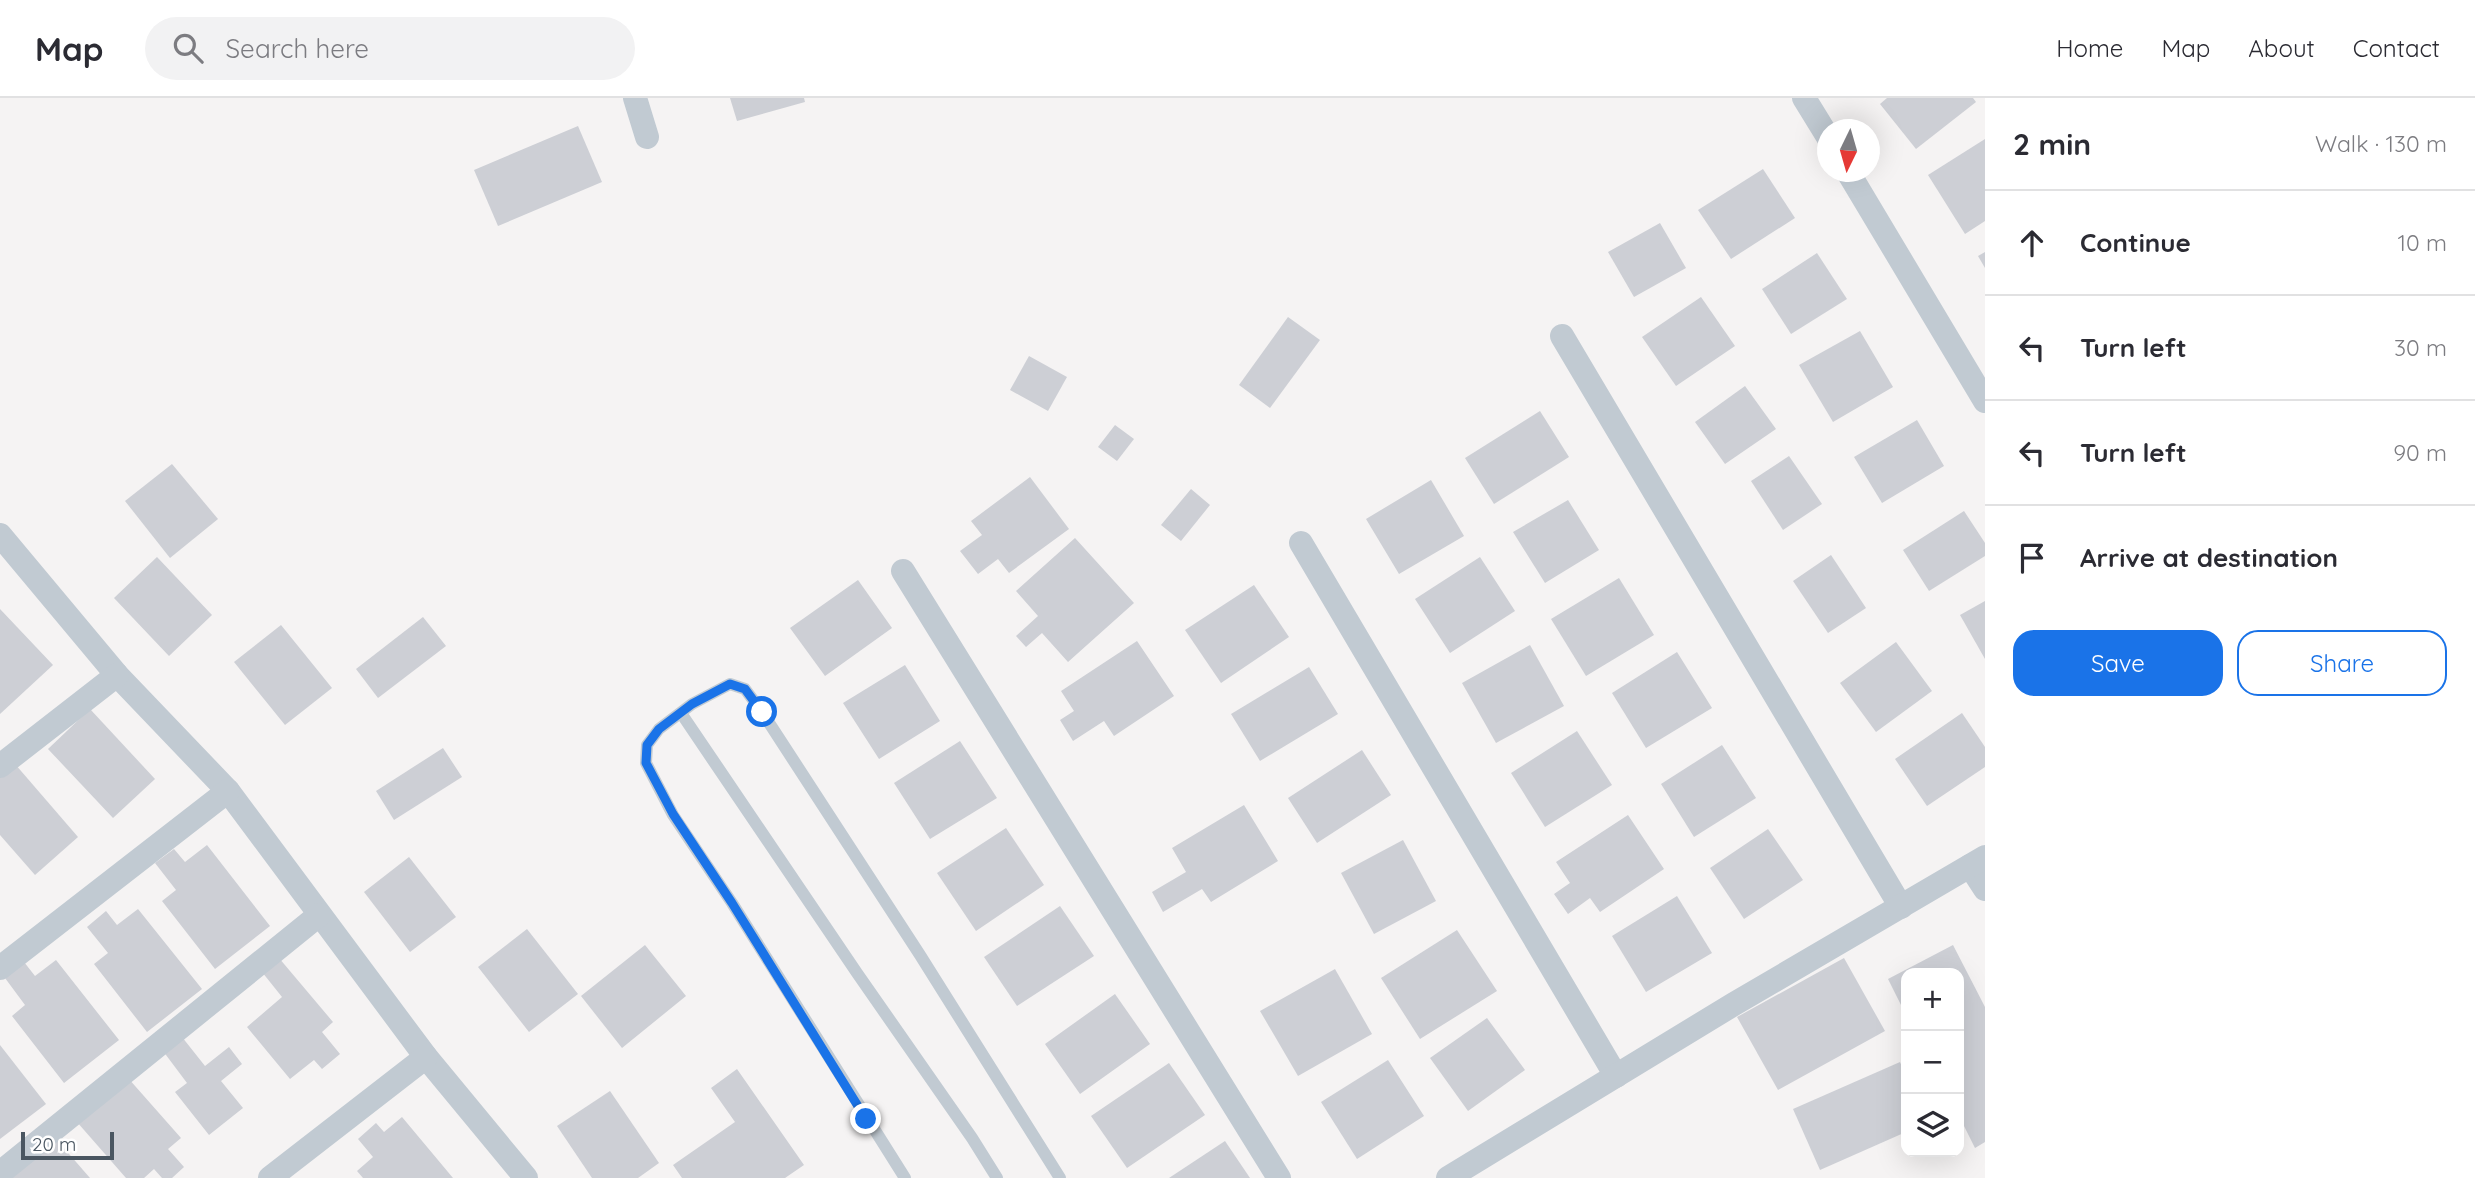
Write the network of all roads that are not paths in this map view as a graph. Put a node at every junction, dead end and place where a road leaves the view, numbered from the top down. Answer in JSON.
{"nodes":[{"id":1,"x":635,"y":98,"type":"edge"},
{"id":2,"x":1804,"y":98,"type":"edge"},
{"id":3,"x":1817,"y":119,"type":"edge"},
{"id":4,"x":647,"y":137,"type":"dead end"},
{"id":5,"x":1854,"y":182,"type":"edge"},
{"id":6,"x":1562,"y":336,"type":"dead end"},
{"id":7,"x":1985,"y":401,"type":"edge"},
{"id":8,"x":0,"y":535,"type":"edge"},
{"id":9,"x":1301,"y":543,"type":"dead end"},
{"id":10,"x":903,"y":571,"type":"dead end"},
{"id":11,"x":117,"y":675,"type":"junction"},
{"id":12,"x":681,"y":713,"type":"junction"},
{"id":13,"x":0,"y":766,"type":"edge"},
{"id":14,"x":228,"y":791,"type":"junction"},
{"id":15,"x":1978,"y":861,"type":"edge"},
{"id":16,"x":1985,"y":890,"type":"edge"},
{"id":17,"x":1901,"y":907,"type":"junction"},
{"id":18,"x":319,"y":915,"type":"junction"},
{"id":19,"x":0,"y":968,"type":"edge"},
{"id":20,"x":426,"y":1056,"type":"junction"},
{"id":21,"x":1616,"y":1076,"type":"junction"},
{"id":22,"x":0,"y":1173,"type":"edge"},
{"id":23,"x":270,"y":1178,"type":"edge"},
{"id":24,"x":526,"y":1178,"type":"edge"},
{"id":25,"x":905,"y":1178,"type":"edge"},
{"id":26,"x":997,"y":1178,"type":"edge"},
{"id":27,"x":1060,"y":1178,"type":"edge"},
{"id":28,"x":1279,"y":1178,"type":"edge"},
{"id":29,"x":1448,"y":1178,"type":"edge"}],
"edges":[{"from":1,"to":4,"type":"street"},
{"from":2,"to":3,"type":"street"},
{"from":5,"to":7,"type":"street"},
{"from":6,"to":17,"type":"street"},
{"from":8,"to":11,"type":"street"},
{"from":9,"to":21,"type":"street"},
{"from":10,"to":28,"type":"street"},
{"from":11,"to":13,"type":"street"},
{"from":11,"to":14,"type":"street"},
{"from":12,"to":25,"type":"lane"},
{"from":12,"to":26,"type":"lane"},
{"from":12,"to":27,"type":"lane"},
{"from":14,"to":18,"type":"street"},
{"from":14,"to":19,"type":"street"},
{"from":15,"to":16,"type":"street"},
{"from":15,"to":17,"type":"street"},
{"from":17,"to":21,"type":"street"},
{"from":18,"to":20,"type":"street"},
{"from":18,"to":22,"type":"street"},
{"from":20,"to":23,"type":"street"},
{"from":20,"to":24,"type":"street"},
{"from":21,"to":29,"type":"street"}]}
